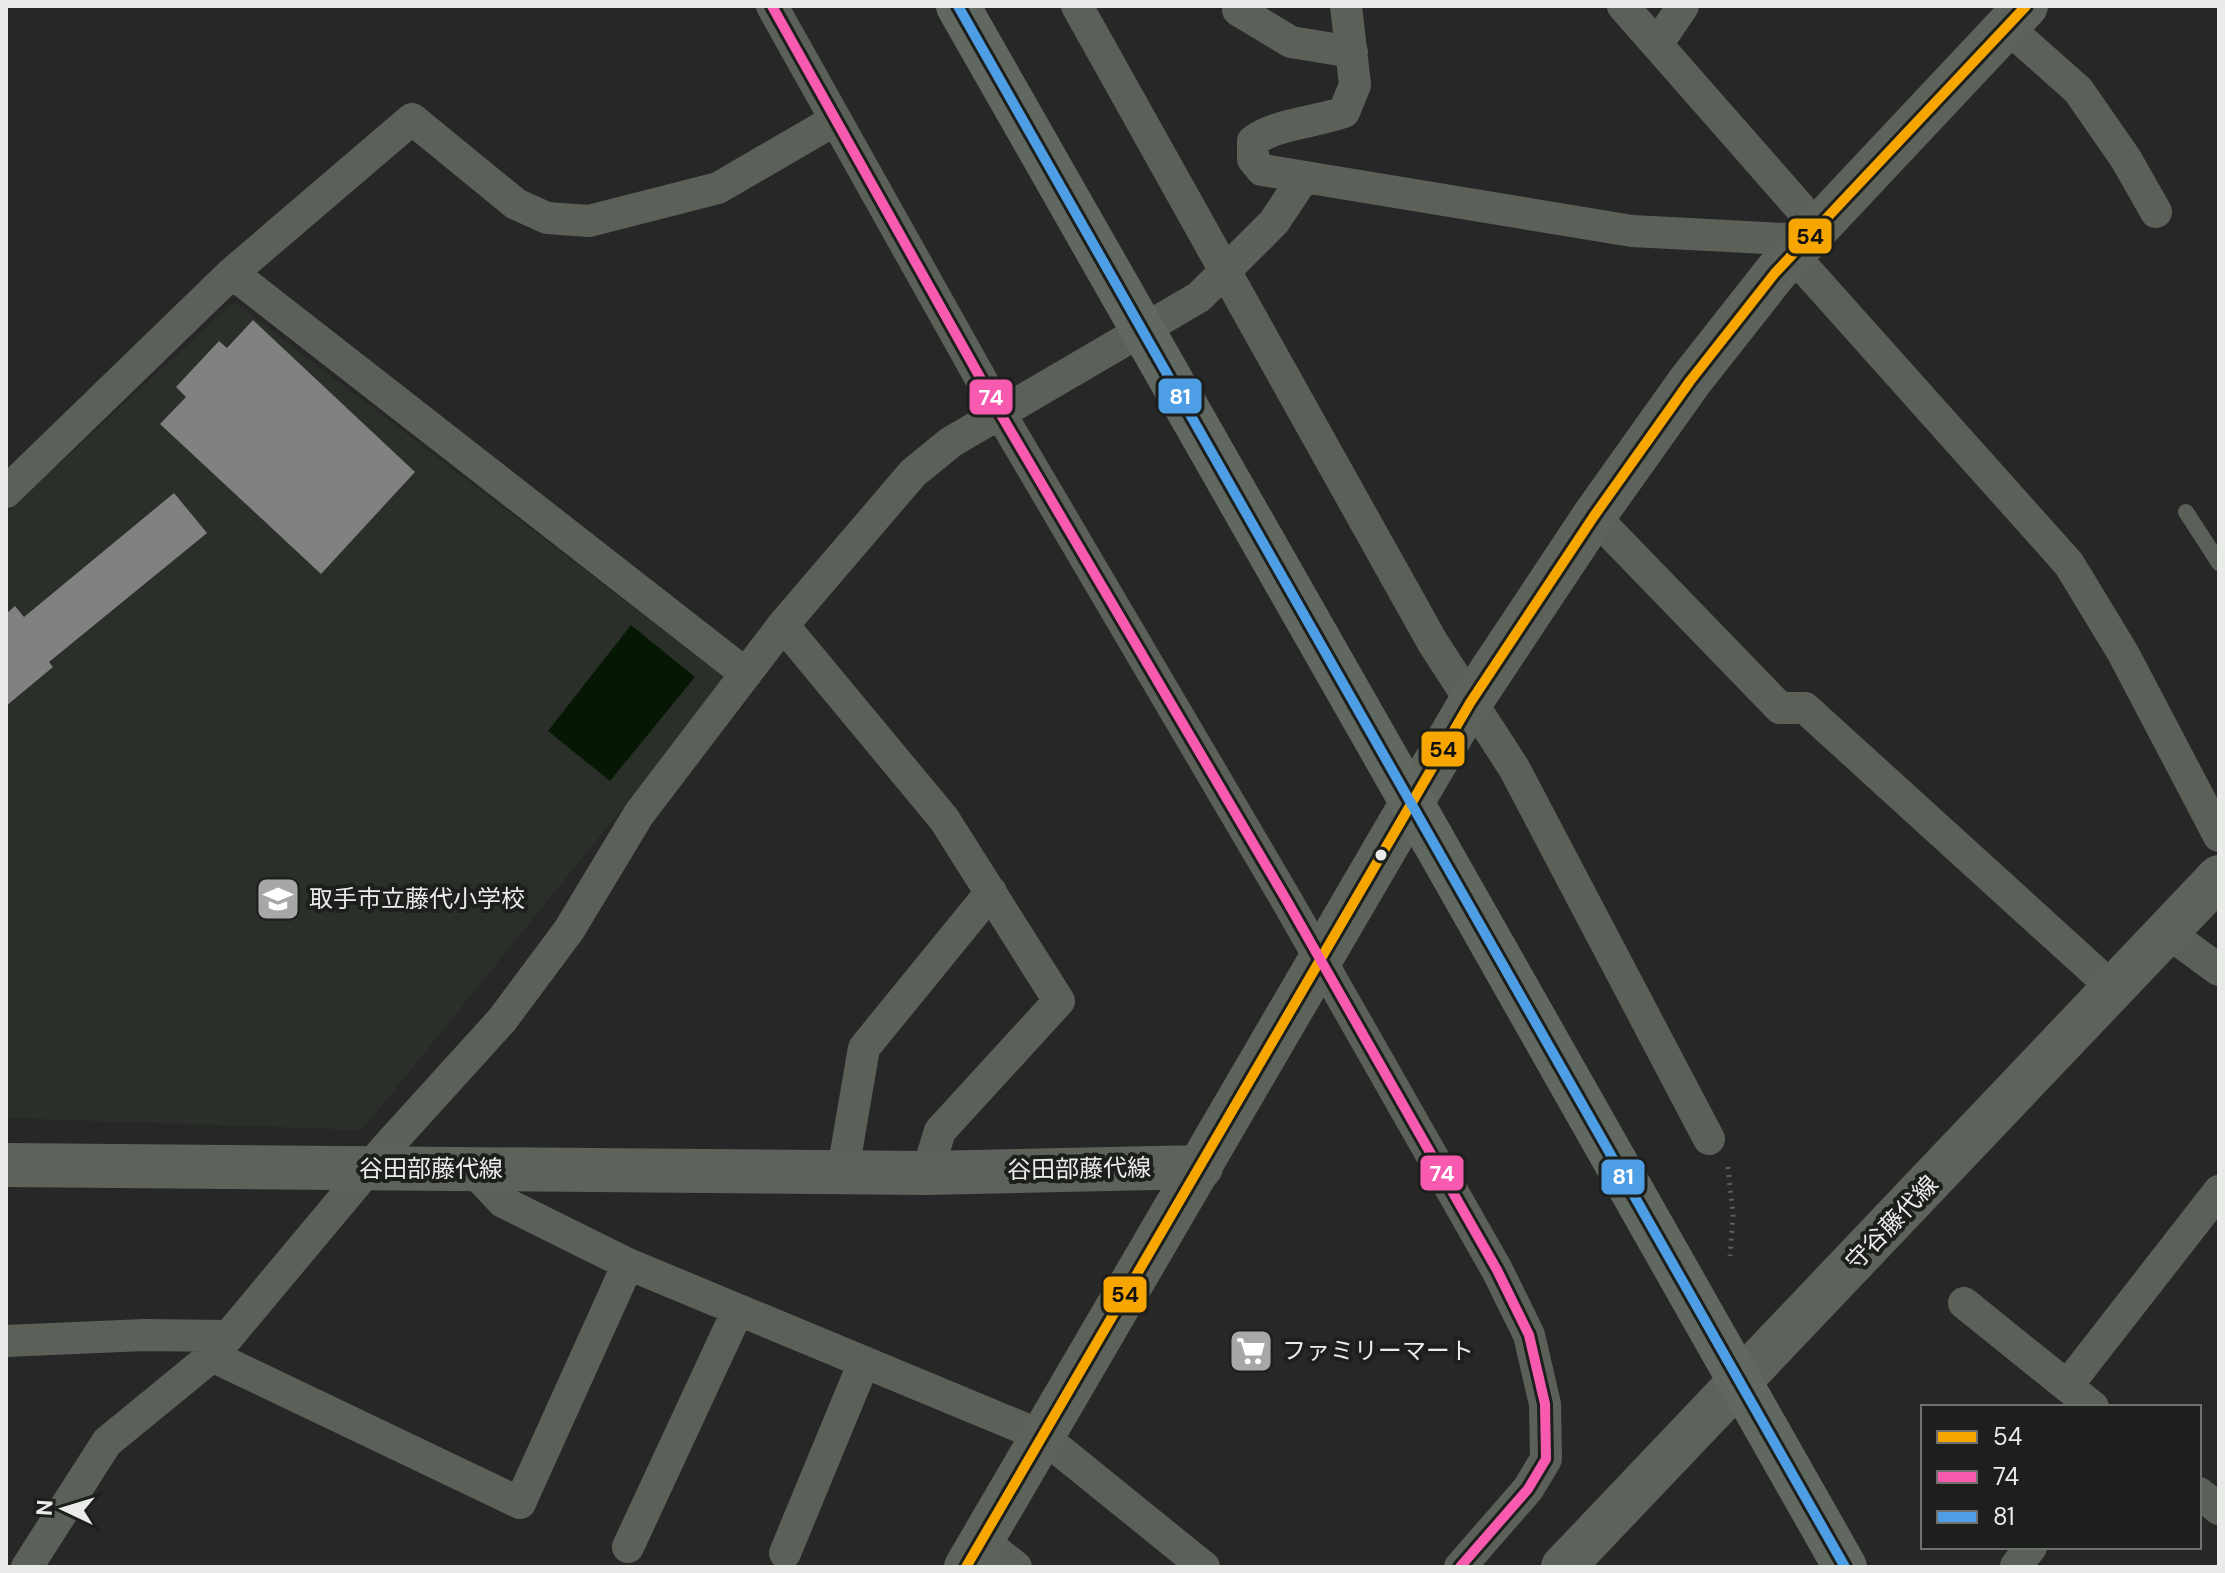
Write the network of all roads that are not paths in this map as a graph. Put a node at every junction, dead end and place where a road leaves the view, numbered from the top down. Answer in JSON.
{"nodes":[{"id":1,"x":772,"y":6,"type":"edge"},
{"id":2,"x":958,"y":6,"type":"edge"},
{"id":3,"x":1077,"y":6,"type":"edge"},
{"id":4,"x":1346,"y":6,"type":"edge"},
{"id":5,"x":1623,"y":6,"type":"edge"},
{"id":6,"x":1683,"y":6,"type":"edge"},
{"id":7,"x":1238,"y":10,"type":"dead end"},
{"id":8,"x":2016,"y":16,"type":"edge"},
{"id":9,"x":1658,"y":43,"type":"junction"},
{"id":10,"x":1352,"y":52,"type":"junction"},
{"id":11,"x":835,"y":120,"type":"junction"},
{"id":12,"x":1304,"y":177,"type":"junction"},
{"id":13,"x":2156,"y":212,"type":"dead end"},
{"id":14,"x":1805,"y":241,"type":"junction"},
{"id":15,"x":1226,"y":270,"type":"junction"},
{"id":16,"x":232,"y":273,"type":"junction"},
{"id":17,"x":1000,"y":413,"type":"junction"},
{"id":18,"x":6,"y":492,"type":"edge"},
{"id":19,"x":2186,"y":512,"type":"dead end"},
{"id":20,"x":1594,"y":516,"type":"junction"},
{"id":21,"x":2219,"y":563,"type":"edge"},
{"id":22,"x":783,"y":625,"type":"junction"},
{"id":23,"x":746,"y":674,"type":"junction"},
{"id":24,"x":1470,"y":703,"type":"junction"},
{"id":25,"x":2219,"y":836,"type":"edge"},
{"id":26,"x":2219,"y":877,"type":"edge"},
{"id":27,"x":991,"y":892,"type":"junction"},
{"id":28,"x":2167,"y":932,"type":"junction"},
{"id":29,"x":1321,"y":960,"type":"junction"},
{"id":30,"x":2219,"y":970,"type":"edge"},
{"id":31,"x":2114,"y":989,"type":"junction"},
{"id":32,"x":1718,"y":1147,"type":"road end"},
{"id":33,"x":6,"y":1165,"type":"edge"},
{"id":34,"x":1201,"y":1167,"type":"junction"},
{"id":35,"x":369,"y":1169,"type":"junction"},
{"id":36,"x":472,"y":1169,"type":"junction"},
{"id":37,"x":843,"y":1170,"type":"junction"},
{"id":38,"x":927,"y":1173,"type":"junction"},
{"id":39,"x":2219,"y":1191,"type":"edge"},
{"id":40,"x":628,"y":1264,"type":"junction"},
{"id":41,"x":1964,"y":1303,"type":"dead end"},
{"id":42,"x":738,"y":1310,"type":"junction"},
{"id":43,"x":6,"y":1341,"type":"edge"},
{"id":44,"x":221,"y":1346,"type":"junction"},
{"id":45,"x":864,"y":1362,"type":"junction"},
{"id":46,"x":1739,"y":1382,"type":"junction"},
{"id":47,"x":2067,"y":1386,"type":"junction"},
{"id":48,"x":2091,"y":1405,"type":"edge"},
{"id":49,"x":1042,"y":1436,"type":"junction"},
{"id":50,"x":2201,"y":1494,"type":"edge"},
{"id":51,"x":2219,"y":1508,"type":"edge"},
{"id":52,"x":628,"y":1547,"type":"dead end"},
{"id":53,"x":785,"y":1553,"type":"dead end"},
{"id":54,"x":974,"y":1554,"type":"edge"},
{"id":55,"x":27,"y":1567,"type":"edge"},
{"id":56,"x":1016,"y":1567,"type":"edge"},
{"id":57,"x":1204,"y":1567,"type":"edge"},
{"id":58,"x":1460,"y":1567,"type":"edge"},
{"id":59,"x":1563,"y":1567,"type":"edge"},
{"id":60,"x":1845,"y":1567,"type":"edge"}],
"edges":[{"from":1,"to":11,"type":"street"},
{"from":2,"to":46,"type":"highway","bridge":true},
{"from":3,"to":15,"type":"street"},
{"from":4,"to":10,"type":"street"},
{"from":5,"to":9,"type":"street"},
{"from":6,"to":9,"type":"street"},
{"from":7,"to":10,"type":"street"},
{"from":8,"to":13,"type":"street"},
{"from":8,"to":14,"type":"main road"},
{"from":9,"to":14,"type":"street"},
{"from":10,"to":12,"type":"street"},
{"from":11,"to":16,"type":"street"},
{"from":11,"to":17,"type":"street"},
{"from":12,"to":14,"type":"street"},
{"from":12,"to":15,"type":"street"},
{"from":14,"to":20,"type":"main road"},
{"from":14,"to":25,"type":"street"},
{"from":15,"to":17,"type":"street"},
{"from":15,"to":24,"type":"street"},
{"from":16,"to":18,"type":"street"},
{"from":16,"to":23,"type":"street"},
{"from":17,"to":22,"type":"street"},
{"from":17,"to":29,"type":"street"},
{"from":19,"to":21,"type":"lane"},
{"from":20,"to":24,"type":"main road"},
{"from":20,"to":31,"type":"street"},
{"from":22,"to":23,"type":"street"},
{"from":22,"to":27,"type":"street"},
{"from":23,"to":35,"type":"street"},
{"from":24,"to":29,"type":"main road"},
{"from":24,"to":32,"type":"street"},
{"from":26,"to":28,"type":"main road","name":"守谷藤代線"},
{"from":27,"to":37,"type":"street"},
{"from":27,"to":38,"type":"street"},
{"from":28,"to":30,"type":"street"},
{"from":28,"to":31,"type":"main road","name":"守谷藤代線"},
{"from":29,"to":34,"type":"main road"},
{"from":29,"to":58,"type":"street"},
{"from":31,"to":46,"type":"main road","name":"守谷藤代線"},
{"from":33,"to":35,"type":"main road","name":"谷田部藤代線"},
{"from":34,"to":38,"type":"main road","name":"谷田部藤代線"},
{"from":34,"to":49,"type":"main road"},
{"from":35,"to":36,"type":"main road","name":"谷田部藤代線"},
{"from":35,"to":44,"type":"street"},
{"from":36,"to":37,"type":"main road","name":"谷田部藤代線"},
{"from":36,"to":40,"type":"street"},
{"from":37,"to":38,"type":"main road","name":"谷田部藤代線"},
{"from":39,"to":47,"type":"street"},
{"from":40,"to":42,"type":"street"},
{"from":40,"to":44,"type":"street"},
{"from":41,"to":47,"type":"street"},
{"from":42,"to":45,"type":"street"},
{"from":42,"to":52,"type":"street"},
{"from":43,"to":44,"type":"street"},
{"from":44,"to":55,"type":"street"},
{"from":45,"to":49,"type":"street"},
{"from":45,"to":53,"type":"street"},
{"from":46,"to":59,"type":"main road","name":"守谷藤代線"},
{"from":46,"to":60,"type":"highway"},
{"from":47,"to":48,"type":"street"},
{"from":49,"to":54,"type":"main road"},
{"from":49,"to":57,"type":"street"},
{"from":50,"to":51,"type":"street"},
{"from":54,"to":56,"type":"street"}]}
